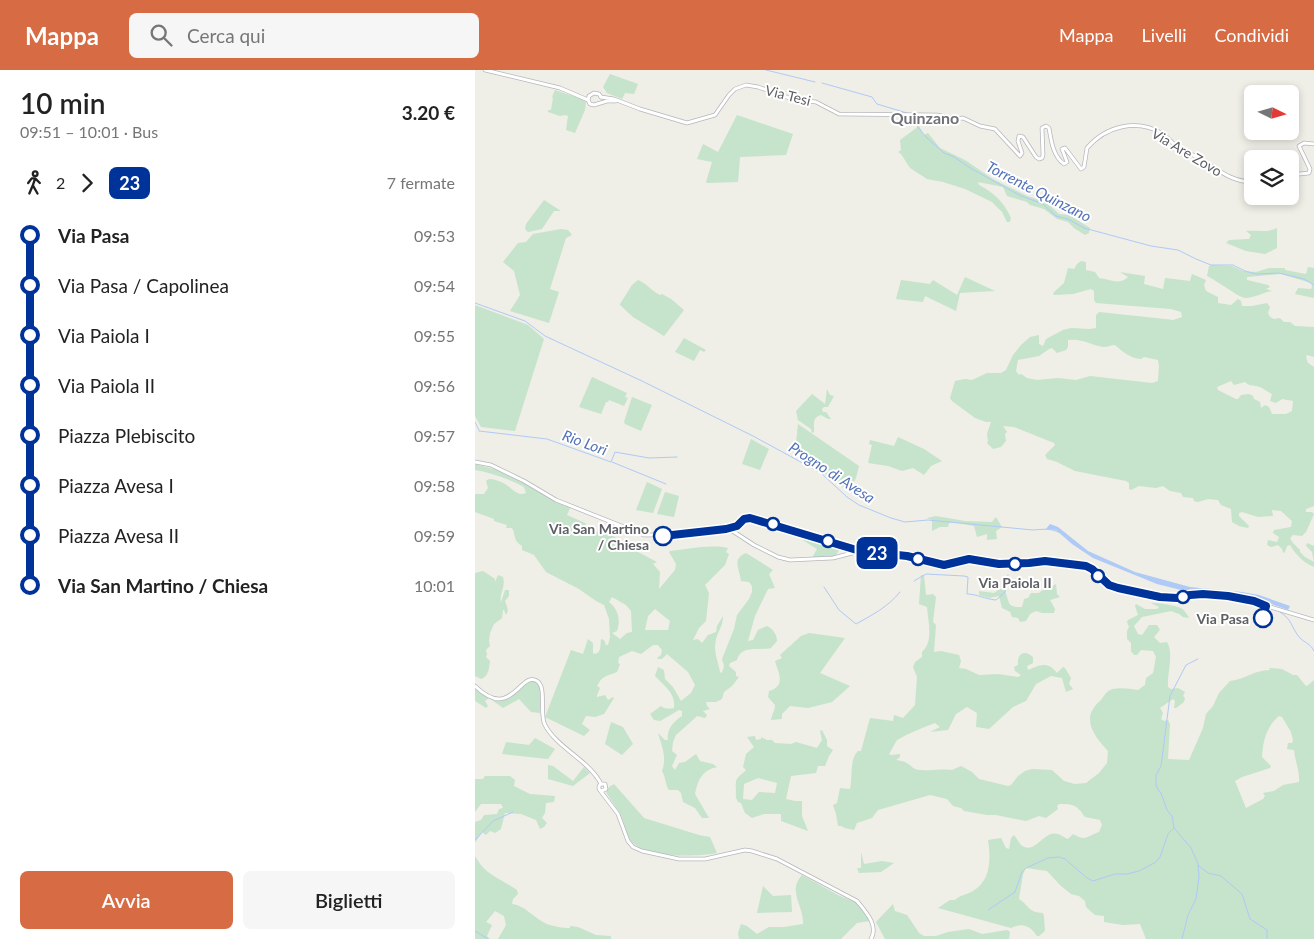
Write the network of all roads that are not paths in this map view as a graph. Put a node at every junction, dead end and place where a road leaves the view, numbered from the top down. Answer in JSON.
{"nodes":[{"id":1,"x":485,"y":70,"type":"edge"},
{"id":2,"x":577,"y":94,"type":"junction"},
{"id":3,"x":591,"y":94,"type":"junction"},
{"id":4,"x":601,"y":97,"type":"junction"},
{"id":5,"x":589,"y":100,"type":"junction"},
{"id":6,"x":620,"y":101,"type":"junction"},
{"id":7,"x":599,"y":104,"type":"junction"},
{"id":8,"x":980,"y":126,"type":"joint"},
{"id":9,"x":1314,"y":144,"type":"edge"},
{"id":10,"x":1299,"y":174,"type":"edge"},
{"id":11,"x":1244,"y":181,"type":"edge"},
{"id":12,"x":475,"y":462,"type":"edge"},
{"id":13,"x":737,"y":526,"type":"junction"},
{"id":14,"x":726,"y":529,"type":"junction"},
{"id":15,"x":735,"y":532,"type":"junction"},
{"id":16,"x":843,"y":546,"type":"junction"},
{"id":17,"x":860,"y":551,"type":"junction"},
{"id":18,"x":841,"y":557,"type":"junction"},
{"id":19,"x":1314,"y":620,"type":"edge"},
{"id":20,"x":475,"y":686,"type":"edge"},
{"id":21,"x":871,"y":939,"type":"edge"}],
"edges":[{"from":1,"to":2,"type":"street"},
{"from":2,"to":3,"type":"street"},
{"from":2,"to":5,"type":"street"},
{"from":3,"to":4,"type":"street"},
{"from":3,"to":5,"type":"street"},
{"from":4,"to":6,"type":"street"},
{"from":4,"to":7,"type":"street"},
{"from":5,"to":7,"type":"street"},
{"from":6,"to":7,"type":"street"},
{"from":6,"to":8,"type":"street","name":"Via Tesi"},
{"from":8,"to":11,"type":"street","name":"Via Are Zovo"},
{"from":9,"to":10,"type":"street"},
{"from":12,"to":14,"type":"street"},
{"from":13,"to":14,"type":"street"},
{"from":13,"to":15,"type":"street"},
{"from":13,"to":16,"type":"street"},
{"from":14,"to":15,"type":"street"},
{"from":15,"to":18,"type":"street"},
{"from":16,"to":17,"type":"street"},
{"from":16,"to":18,"type":"street"},
{"from":17,"to":18,"type":"street"},
{"from":17,"to":19,"type":"street"},
{"from":20,"to":21,"type":"street"}]}
